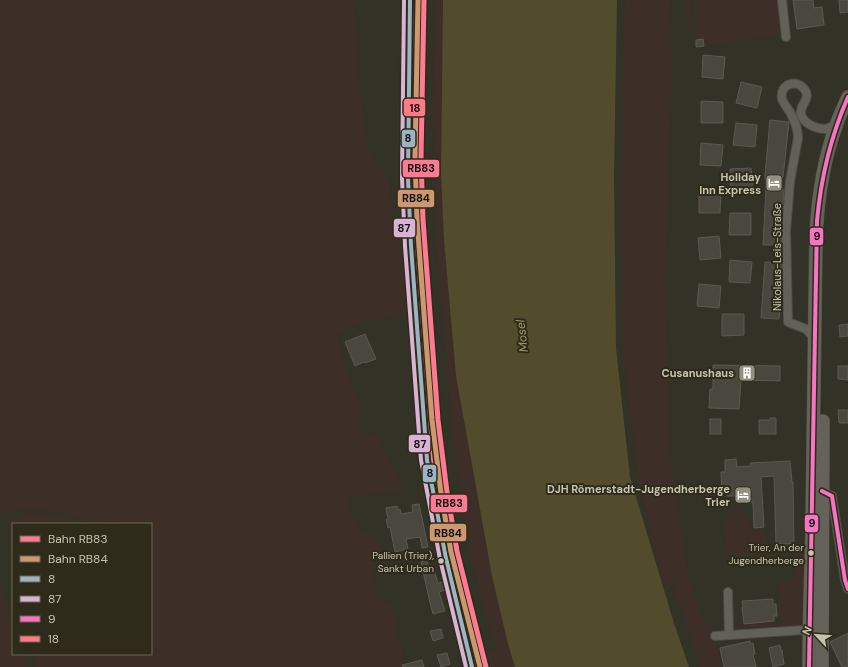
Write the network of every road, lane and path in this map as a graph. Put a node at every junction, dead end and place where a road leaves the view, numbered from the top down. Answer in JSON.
{"nodes":[{"id":1,"x":410,"y":0,"type":"edge"},
{"id":2,"x":782,"y":0,"type":"edge"},
{"id":3,"x":786,"y":36,"type":"dead end"},
{"id":4,"x":848,"y":97,"type":"edge"},
{"id":5,"x":848,"y":116,"type":"edge"},
{"id":6,"x":836,"y":125,"type":"junction"},
{"id":7,"x":815,"y":339,"type":"junction"},
{"id":8,"x":818,"y":491,"type":"junction"},
{"id":9,"x":848,"y":590,"type":"edge"},
{"id":10,"x":728,"y":592,"type":"dead end"},
{"id":11,"x":822,"y":600,"type":"junction"},
{"id":12,"x":809,"y":631,"type":"junction"},
{"id":13,"x":729,"y":635,"type":"junction"},
{"id":14,"x":714,"y":636,"type":"dead end"},
{"id":15,"x":822,"y":665,"type":"edge"},
{"id":16,"x":472,"y":667,"type":"edge"},
{"id":17,"x":810,"y":667,"type":"edge"}],
"edges":[{"from":1,"to":16,"type":"main road"},
{"from":2,"to":3,"type":"street"},
{"from":4,"to":6,"type":"main road"},
{"from":5,"to":8,"type":"main road"},
{"from":6,"to":7,"type":"main road"},
{"from":6,"to":7,"type":"street","name":"Nikolaus-Leis-Straße"},
{"from":7,"to":8,"type":"main road"},
{"from":8,"to":9,"type":"street"},
{"from":8,"to":11,"type":"main road"},
{"from":8,"to":12,"type":"main road"},
{"from":10,"to":13,"type":"street"},
{"from":11,"to":12,"type":"main road"},
{"from":11,"to":15,"type":"main road"},
{"from":12,"to":13,"type":"street"},
{"from":12,"to":15,"type":"main road"},
{"from":12,"to":17,"type":"main road"},
{"from":13,"to":14,"type":"street"}]}
